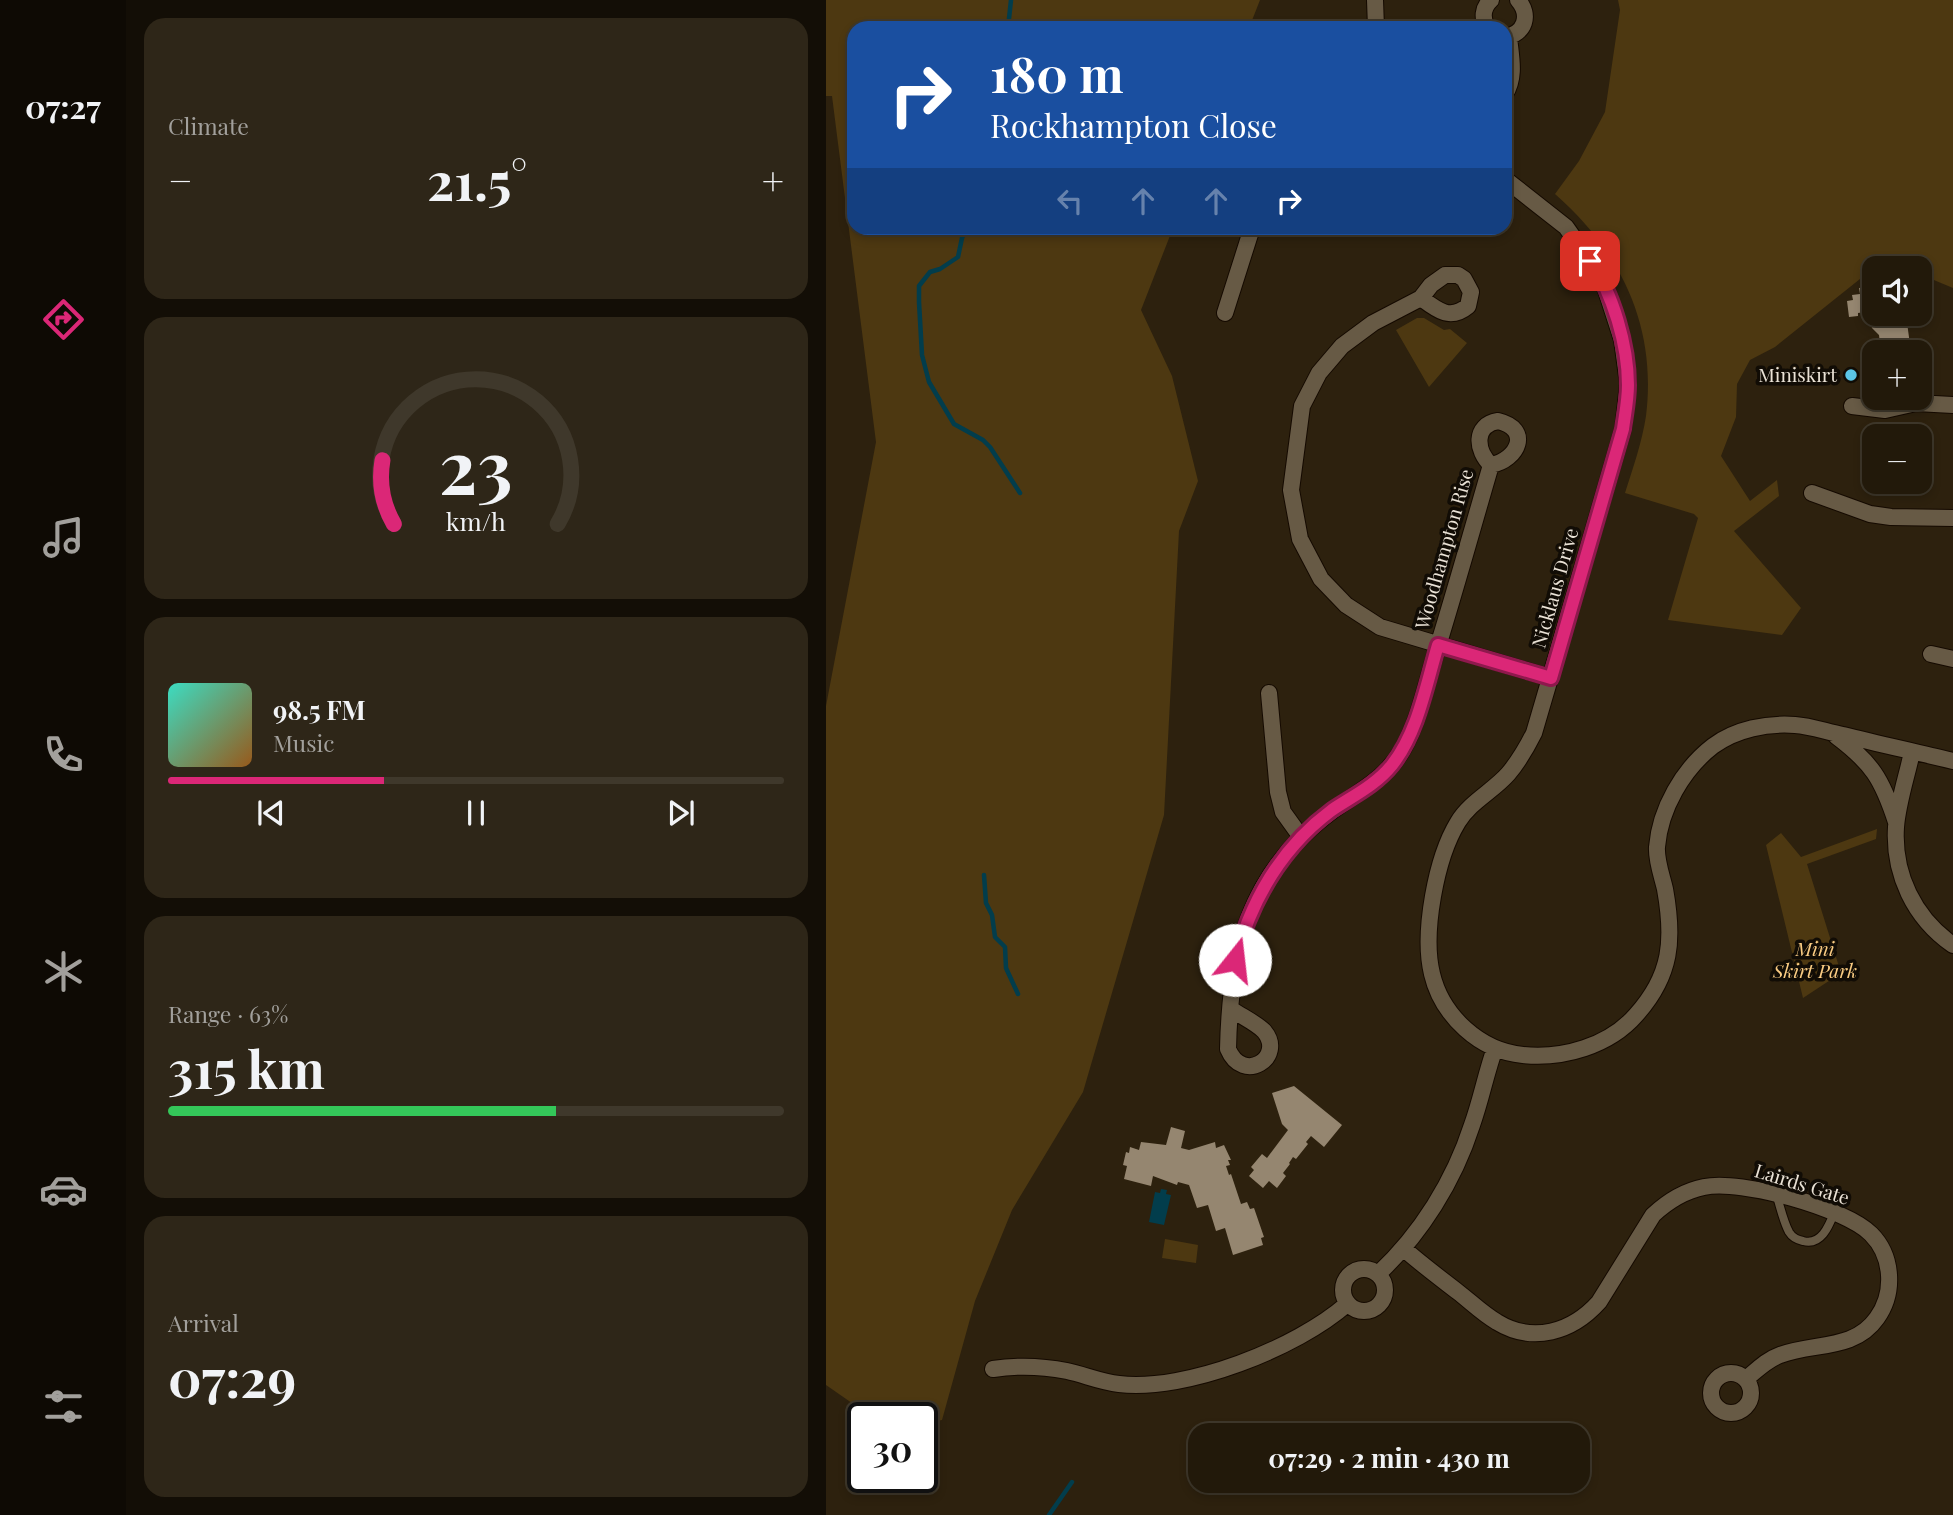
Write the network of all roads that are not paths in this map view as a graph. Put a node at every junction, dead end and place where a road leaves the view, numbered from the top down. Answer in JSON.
{"nodes":[{"id":1,"x":1375,"y":0,"type":"edge"},
{"id":2,"x":1491,"y":0,"type":"edge"},
{"id":3,"x":1518,"y":0,"type":"edge"},
{"id":4,"x":1376,"y":21,"type":"edge"},
{"id":5,"x":1484,"y":21,"type":"edge"},
{"id":6,"x":1512,"y":36,"type":"edge"},
{"id":7,"x":1512,"y":185,"type":"edge"},
{"id":8,"x":1250,"y":235,"type":"edge"},
{"id":9,"x":1421,"y":298,"type":"dead end"},
{"id":10,"x":1225,"y":313,"type":"dead end"},
{"id":11,"x":1852,"y":405,"type":"dead end"},
{"id":12,"x":1953,"y":405,"type":"edge"},
{"id":13,"x":1491,"y":465,"type":"dead end"},
{"id":14,"x":1812,"y":493,"type":"dead end"},
{"id":15,"x":1953,"y":518,"type":"edge"},
{"id":16,"x":1438,"y":645,"type":"junction"},
{"id":17,"x":1931,"y":654,"type":"dead end"},
{"id":18,"x":1953,"y":659,"type":"edge"},
{"id":19,"x":1551,"y":678,"type":"junction"},
{"id":20,"x":1269,"y":693,"type":"dead end"},
{"id":21,"x":1832,"y":733,"type":"junction"},
{"id":22,"x":1912,"y":752,"type":"junction"},
{"id":23,"x":1953,"y":761,"type":"edge"},
{"id":24,"x":1896,"y":824,"type":"junction"},
{"id":25,"x":1301,"y":836,"type":"junction"},
{"id":26,"x":1953,"y":945,"type":"edge"},
{"id":27,"x":1231,"y":1009,"type":"dead end"},
{"id":28,"x":1494,"y":1048,"type":"junction"},
{"id":29,"x":1776,"y":1194,"type":"junction"},
{"id":30,"x":1833,"y":1213,"type":"junction"},
{"id":31,"x":1403,"y":1248,"type":"junction"},
{"id":32,"x":1378,"y":1274,"type":"junction"},
{"id":33,"x":1347,"y":1304,"type":"junction"},
{"id":34,"x":993,"y":1369,"type":"dead end"},
{"id":35,"x":1746,"y":1379,"type":"dead end"}],
"edges":[{"from":1,"to":4,"type":"street"},
{"from":2,"to":5,"type":"street"},
{"from":3,"to":6,"type":"street"},
{"from":7,"to":19,"type":"street","name":"Nicklaus Drive"},
{"from":8,"to":10,"type":"street"},
{"from":9,"to":16,"type":"street"},
{"from":11,"to":12,"type":"street"},
{"from":13,"to":16,"type":"street","name":"Woodhampton Rise"},
{"from":14,"to":15,"type":"street"},
{"from":16,"to":19,"type":"street"},
{"from":16,"to":25,"type":"street","name":"Woodhampton Rise"},
{"from":17,"to":18,"type":"street"},
{"from":19,"to":28,"type":"street","name":"Nicklaus Drive"},
{"from":20,"to":25,"type":"street"},
{"from":21,"to":22,"type":"street","name":"Nicklaus Drive"},
{"from":21,"to":24,"type":"street","name":"Nicklaus Drive"},
{"from":21,"to":28,"type":"street","name":"Nicklaus Drive"},
{"from":22,"to":23,"type":"street","name":"Nicklaus Drive"},
{"from":22,"to":24,"type":"street"},
{"from":24,"to":26,"type":"street"},
{"from":25,"to":27,"type":"street","name":"Woodhampton Rise"},
{"from":28,"to":31,"type":"street"},
{"from":29,"to":30,"type":"street","name":"Lairds Gate"},
{"from":29,"to":30,"type":"lane"},
{"from":29,"to":31,"type":"street","name":"Lairds Gate"},
{"from":30,"to":35,"type":"street","name":"Lairds Gate"},
{"from":31,"to":32,"type":"street"},
{"from":32,"to":33,"type":"street"},
{"from":32,"to":33,"type":"street"},
{"from":33,"to":34,"type":"street"}]}
